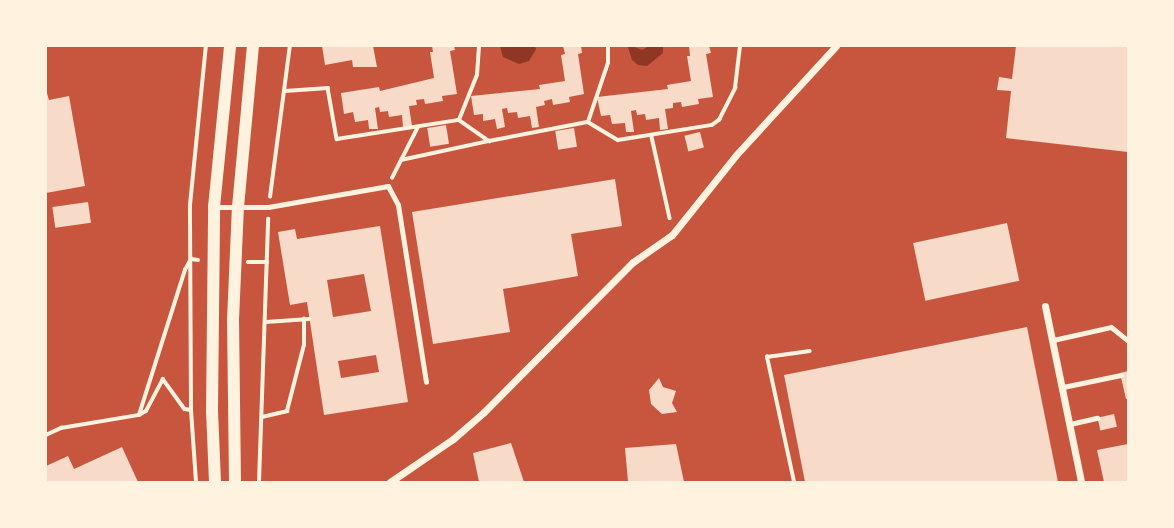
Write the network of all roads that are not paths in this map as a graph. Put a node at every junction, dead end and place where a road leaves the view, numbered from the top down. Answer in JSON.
{"nodes":[{"id":1,"x":230,"y":46,"type":"edge"},
{"id":2,"x":253,"y":46,"type":"edge"},
{"id":3,"x":836,"y":46,"type":"edge"},
{"id":4,"x":214,"y":206,"type":"junction"},
{"id":5,"x":238,"y":208,"type":"junction"},
{"id":6,"x":1045,"y":306,"type":"dead end"},
{"id":7,"x":1053,"y":340,"type":"junction"},
{"id":8,"x":1129,"y":341,"type":"edge"},
{"id":9,"x":1121,"y":375,"type":"dead end"},
{"id":10,"x":426,"y":382,"type":"dead end"},
{"id":11,"x":1063,"y":387,"type":"junction"},
{"id":12,"x":1097,"y":418,"type":"dead end"},
{"id":13,"x":1070,"y":424,"type":"junction"},
{"id":14,"x":215,"y":482,"type":"edge"},
{"id":15,"x":235,"y":482,"type":"edge"},
{"id":16,"x":390,"y":482,"type":"edge"},
{"id":17,"x":1081,"y":482,"type":"edge"}],
"edges":[{"from":1,"to":4,"type":"street"},
{"from":2,"to":5,"type":"street"},
{"from":3,"to":16,"type":"street"},
{"from":4,"to":5,"type":"lane"},
{"from":4,"to":14,"type":"street"},
{"from":5,"to":10,"type":"lane"},
{"from":5,"to":15,"type":"street"},
{"from":6,"to":7,"type":"street"},
{"from":7,"to":8,"type":"lane"},
{"from":7,"to":11,"type":"street"},
{"from":9,"to":11,"type":"lane"},
{"from":11,"to":13,"type":"street"},
{"from":12,"to":13,"type":"lane"},
{"from":13,"to":17,"type":"street"}]}
